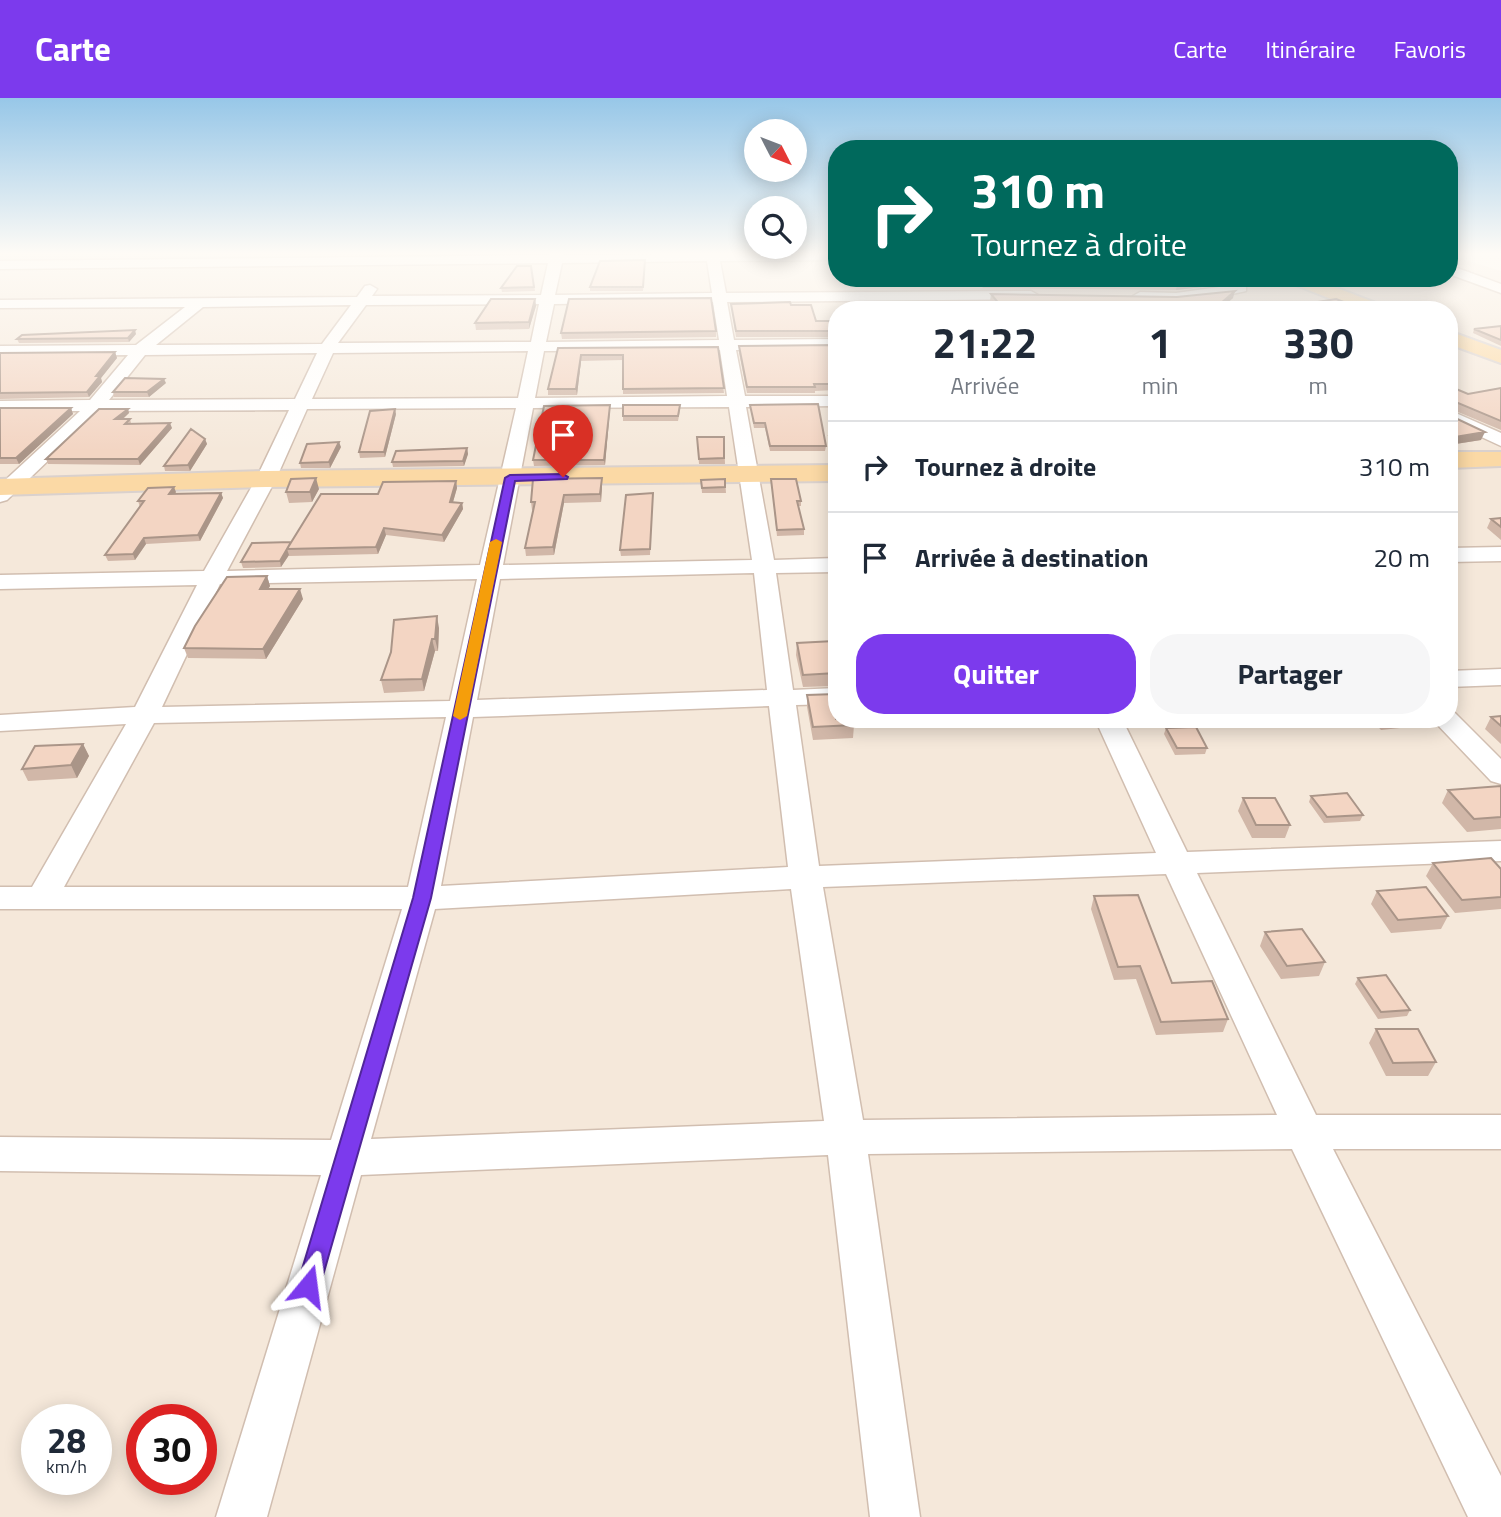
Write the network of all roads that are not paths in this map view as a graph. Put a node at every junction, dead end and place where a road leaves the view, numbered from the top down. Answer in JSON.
{"nodes":[{"id":1,"x":178,"y":319,"type":"edge"},
{"id":2,"x":347,"y":319,"type":"edge"},
{"id":3,"x":543,"y":319,"type":"edge"},
{"id":4,"x":724,"y":319,"type":"edge"},
{"id":5,"x":1458,"y":340,"type":"edge"},
{"id":6,"x":828,"y":344,"type":"edge"},
{"id":7,"x":729,"y":345,"type":"junction"},
{"id":8,"x":537,"y":347,"type":"junction"},
{"id":9,"x":327,"y":348,"type":"junction"},
{"id":10,"x":140,"y":350,"type":"junction"},
{"id":11,"x":0,"y":351,"type":"edge"},
{"id":12,"x":1501,"y":357,"type":"edge"},
{"id":13,"x":737,"y":401,"type":"junction"},
{"id":14,"x":828,"y":401,"type":"edge"},
{"id":15,"x":525,"y":404,"type":"junction"},
{"id":16,"x":301,"y":405,"type":"junction"},
{"id":17,"x":0,"y":406,"type":"edge"},
{"id":18,"x":95,"y":406,"type":"junction"},
{"id":19,"x":1458,"y":419,"type":"edge"},
{"id":20,"x":1501,"y":440,"type":"edge"},
{"id":21,"x":1501,"y":459,"type":"edge"},
{"id":22,"x":1458,"y":460,"type":"edge"},
{"id":23,"x":828,"y":473,"type":"edge"},
{"id":24,"x":748,"y":475,"type":"junction"},
{"id":25,"x":510,"y":478,"type":"junction"},
{"id":26,"x":266,"y":479,"type":"junction"},
{"id":27,"x":4,"y":489,"type":"edge"},
{"id":28,"x":1501,"y":554,"type":"edge"},
{"id":29,"x":1458,"y":555,"type":"edge"},
{"id":30,"x":828,"y":565,"type":"edge"},
{"id":31,"x":764,"y":566,"type":"junction"},
{"id":32,"x":490,"y":571,"type":"junction"},
{"id":33,"x":212,"y":577,"type":"junction"},
{"id":34,"x":0,"y":582,"type":"edge"},
{"id":35,"x":1501,"y":677,"type":"edge"},
{"id":36,"x":1458,"y":678,"type":"edge"},
{"id":37,"x":828,"y":696,"type":"edge"},
{"id":38,"x":782,"y":698,"type":"junction"},
{"id":39,"x":461,"y":709,"type":"junction"},
{"id":40,"x":145,"y":715,"type":"junction"},
{"id":41,"x":0,"y":723,"type":"edge"},
{"id":42,"x":1112,"y":728,"type":"edge"},
{"id":43,"x":1454,"y":728,"type":"edge"},
{"id":44,"x":1501,"y":775,"type":"edge"},
{"id":45,"x":1501,"y":851,"type":"edge"},
{"id":46,"x":1174,"y":863,"type":"junction"},
{"id":47,"x":805,"y":877,"type":"junction"},
{"id":48,"x":0,"y":898,"type":"edge"},
{"id":49,"x":42,"y":898,"type":"junction"},
{"id":50,"x":422,"y":898,"type":"junction"},
{"id":51,"x":1304,"y":1132,"type":"junction"},
{"id":52,"x":1501,"y":1132,"type":"edge"},
{"id":53,"x":846,"y":1137,"type":"junction"},
{"id":54,"x":0,"y":1154,"type":"edge"},
{"id":55,"x":346,"y":1158,"type":"junction"},
{"id":56,"x":241,"y":1517,"type":"edge"},
{"id":57,"x":895,"y":1517,"type":"edge"},
{"id":58,"x":1495,"y":1517,"type":"edge"}],
"edges":[{"from":1,"to":10,"type":"street"},
{"from":2,"to":9,"type":"street"},
{"from":3,"to":8,"type":"street"},
{"from":4,"to":7,"type":"street"},
{"from":5,"to":12,"type":"main road"},
{"from":6,"to":7,"type":"street"},
{"from":7,"to":8,"type":"street"},
{"from":7,"to":13,"type":"street"},
{"from":8,"to":9,"type":"street"},
{"from":8,"to":15,"type":"street"},
{"from":9,"to":10,"type":"street"},
{"from":9,"to":16,"type":"street"},
{"from":10,"to":11,"type":"street"},
{"from":10,"to":18,"type":"street"},
{"from":13,"to":14,"type":"street"},
{"from":13,"to":15,"type":"street"},
{"from":13,"to":24,"type":"street"},
{"from":15,"to":16,"type":"street"},
{"from":15,"to":25,"type":"street"},
{"from":16,"to":18,"type":"street"},
{"from":16,"to":26,"type":"street"},
{"from":17,"to":18,"type":"street"},
{"from":18,"to":27,"type":"street"},
{"from":19,"to":20,"type":"street"},
{"from":21,"to":22,"type":"main road"},
{"from":23,"to":24,"type":"main road"},
{"from":24,"to":25,"type":"main road"},
{"from":24,"to":31,"type":"street"},
{"from":25,"to":26,"type":"main road"},
{"from":25,"to":32,"type":"street"},
{"from":26,"to":27,"type":"main road"},
{"from":26,"to":33,"type":"street"},
{"from":28,"to":29,"type":"street"},
{"from":30,"to":31,"type":"street"},
{"from":31,"to":32,"type":"street"},
{"from":31,"to":38,"type":"street"},
{"from":32,"to":33,"type":"street"},
{"from":32,"to":39,"type":"street"},
{"from":33,"to":34,"type":"street"},
{"from":33,"to":40,"type":"street"},
{"from":35,"to":36,"type":"street"},
{"from":37,"to":38,"type":"street"},
{"from":38,"to":39,"type":"street"},
{"from":38,"to":47,"type":"street"},
{"from":39,"to":40,"type":"street"},
{"from":39,"to":50,"type":"street"},
{"from":40,"to":41,"type":"street"},
{"from":40,"to":49,"type":"street"},
{"from":42,"to":46,"type":"street"},
{"from":43,"to":44,"type":"street"},
{"from":45,"to":46,"type":"street"},
{"from":46,"to":47,"type":"street"},
{"from":46,"to":51,"type":"street"},
{"from":47,"to":50,"type":"street"},
{"from":47,"to":53,"type":"street"},
{"from":48,"to":49,"type":"street"},
{"from":49,"to":50,"type":"street"},
{"from":50,"to":55,"type":"street"},
{"from":51,"to":52,"type":"street"},
{"from":51,"to":53,"type":"street"},
{"from":51,"to":58,"type":"street"},
{"from":53,"to":55,"type":"street"},
{"from":53,"to":57,"type":"street"},
{"from":54,"to":55,"type":"street"},
{"from":55,"to":56,"type":"street"}]}
